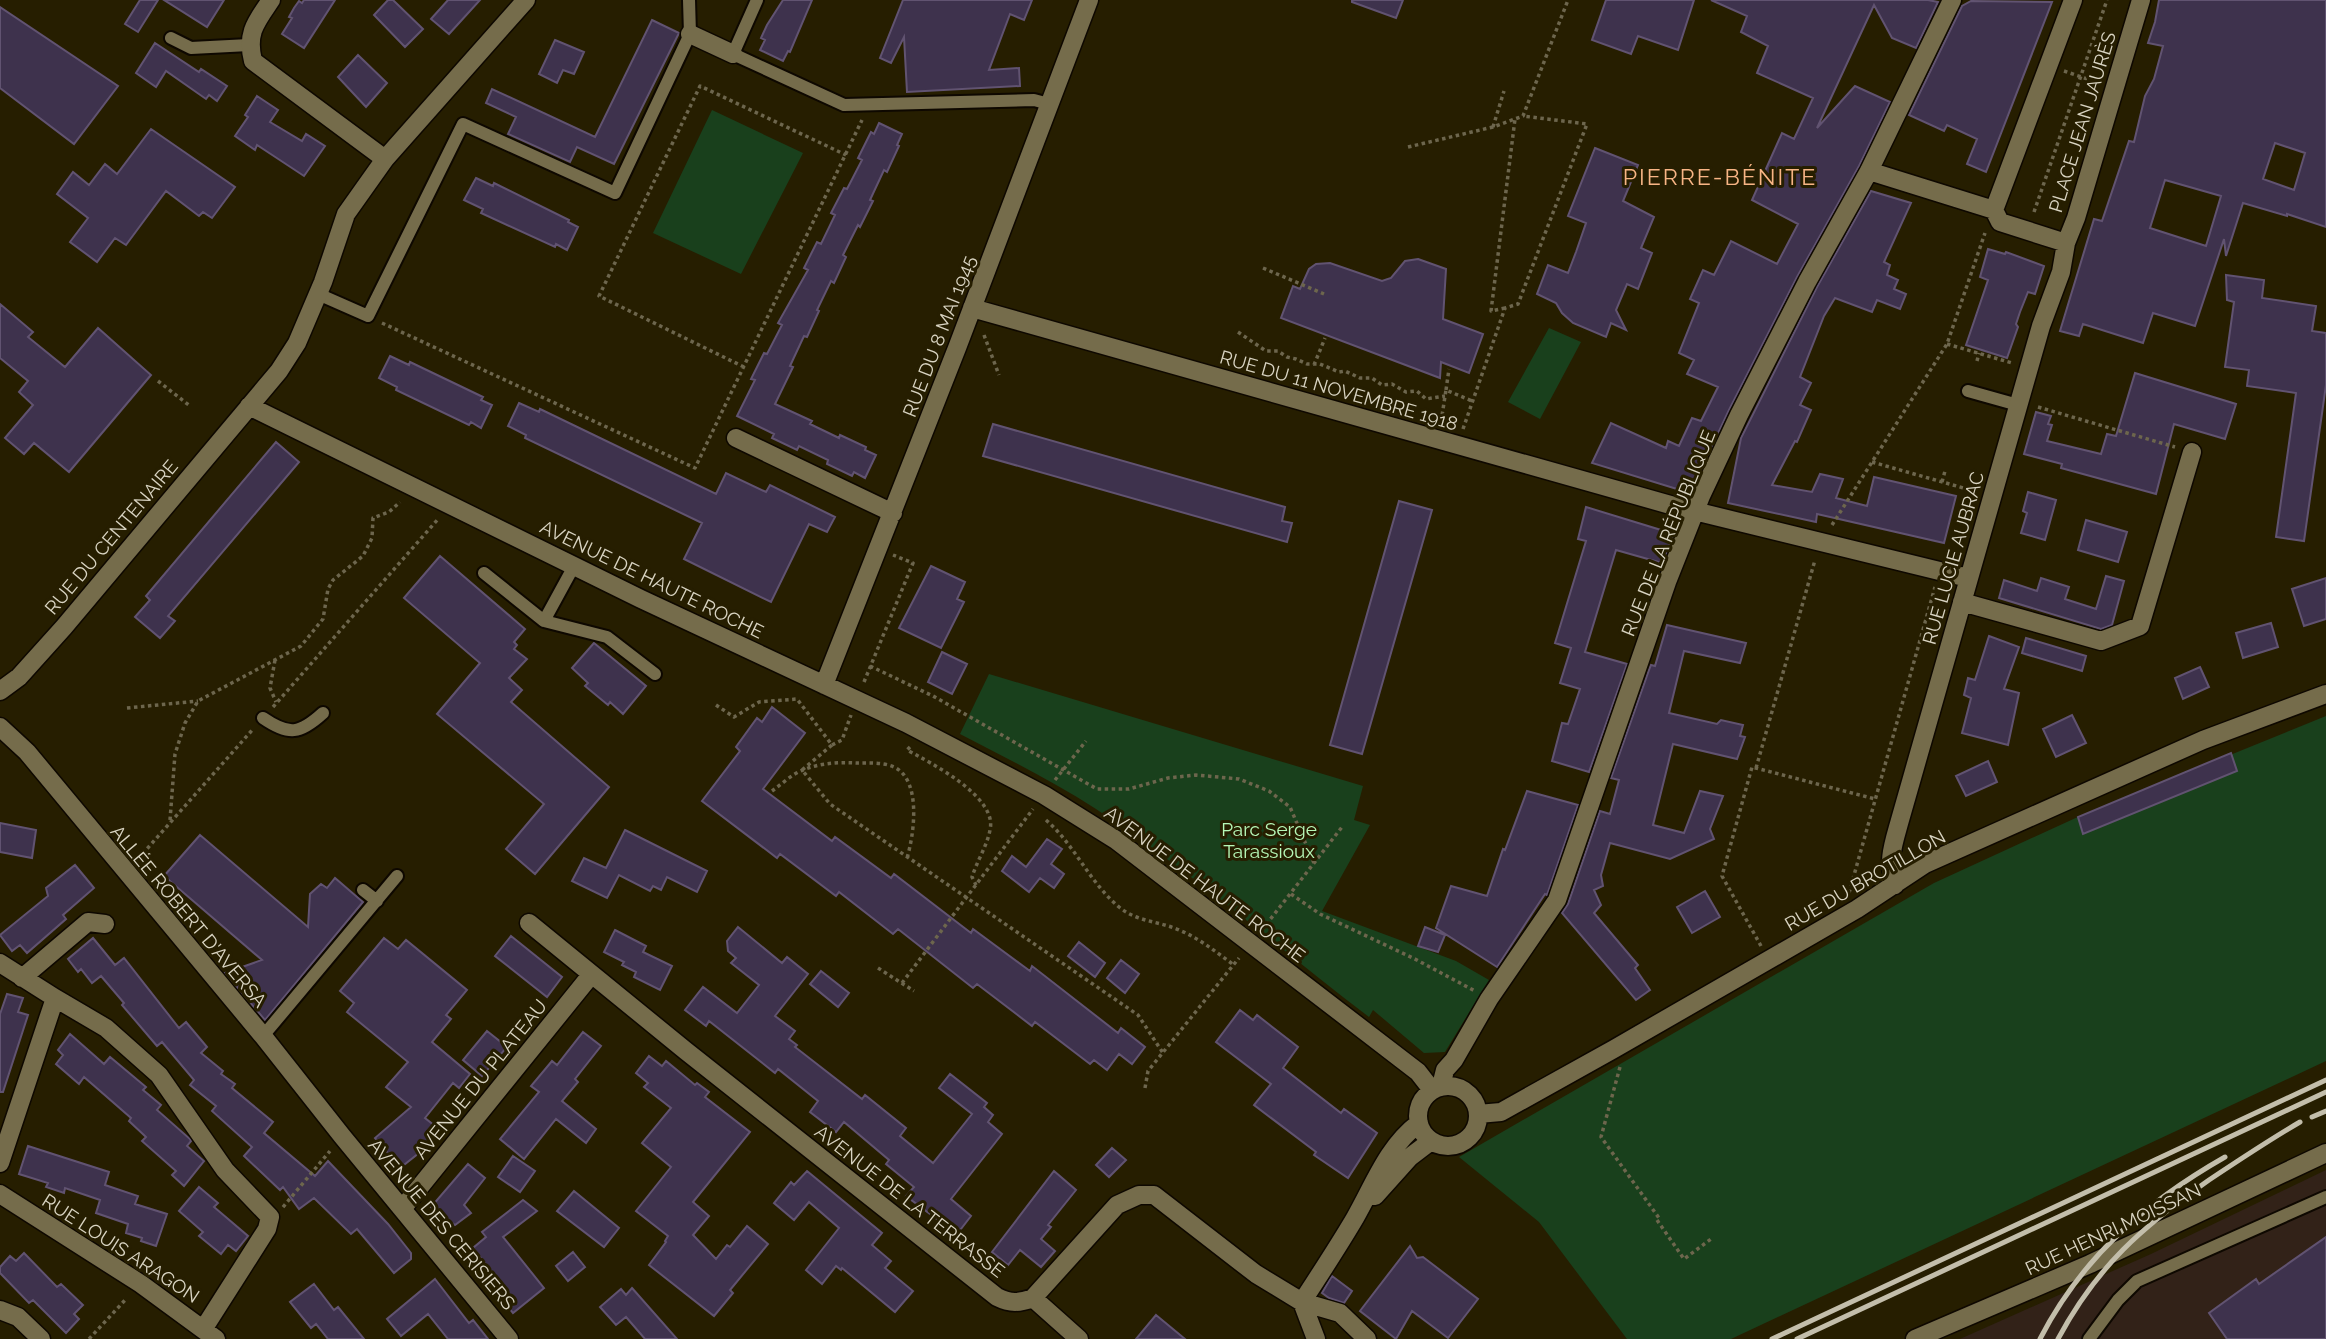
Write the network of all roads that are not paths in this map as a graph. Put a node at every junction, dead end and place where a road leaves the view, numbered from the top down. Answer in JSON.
{"nodes":[{"id":1,"x":271,"y":0,"type":"edge"},
{"id":2,"x":526,"y":0,"type":"edge"},
{"id":3,"x":689,"y":0,"type":"edge"},
{"id":4,"x":757,"y":0,"type":"edge"},
{"id":5,"x":1089,"y":0,"type":"edge"},
{"id":6,"x":1952,"y":0,"type":"edge"},
{"id":7,"x":2073,"y":0,"type":"edge"},
{"id":8,"x":2141,"y":0,"type":"edge"},
{"id":9,"x":690,"y":34,"type":"junction"},
{"id":10,"x":171,"y":38,"type":"dead end"},
{"id":11,"x":249,"y":45,"type":"junction"},
{"id":12,"x":733,"y":54,"type":"junction"},
{"id":13,"x":1049,"y":104,"type":"junction"},
{"id":14,"x":385,"y":159,"type":"junction"},
{"id":15,"x":1868,"y":170,"type":"junction"},
{"id":16,"x":1988,"y":208,"type":"junction"},
{"id":17,"x":2066,"y":243,"type":"junction"},
{"id":18,"x":318,"y":294,"type":"junction"},
{"id":19,"x":972,"y":308,"type":"junction"},
{"id":20,"x":1968,"y":391,"type":"dead end"},
{"id":21,"x":2018,"y":404,"type":"junction"},
{"id":22,"x":249,"y":406,"type":"junction"},
{"id":23,"x":736,"y":438,"type":"dead end"},
{"id":24,"x":2192,"y":452,"type":"road end"},
{"id":25,"x":1695,"y":511,"type":"junction"},
{"id":26,"x":893,"y":513,"type":"junction"},
{"id":27,"x":574,"y":566,"type":"junction"},
{"id":28,"x":484,"y":573,"type":"dead end"},
{"id":29,"x":1968,"y":578,"type":"junction"},
{"id":30,"x":1962,"y":602,"type":"junction"},
{"id":31,"x":544,"y":621,"type":"junction"},
{"id":32,"x":655,"y":674,"type":"dead end"},
{"id":33,"x":824,"y":685,"type":"junction"},
{"id":34,"x":0,"y":691,"type":"edge"},
{"id":35,"x":2326,"y":694,"type":"edge"},
{"id":36,"x":323,"y":713,"type":"dead end"},
{"id":37,"x":263,"y":718,"type":"dead end"},
{"id":38,"x":0,"y":727,"type":"edge"},
{"id":39,"x":397,"y":876,"type":"dead end"},
{"id":40,"x":1895,"y":885,"type":"junction"},
{"id":41,"x":363,"y":890,"type":"dead end"},
{"id":42,"x":377,"y":901,"type":"junction"},
{"id":43,"x":529,"y":923,"type":"dead end"},
{"id":44,"x":105,"y":924,"type":"dead end"},
{"id":45,"x":0,"y":963,"type":"edge"},
{"id":46,"x":591,"y":975,"type":"junction"},
{"id":47,"x":22,"y":978,"type":"junction"},
{"id":48,"x":55,"y":998,"type":"junction"},
{"id":49,"x":263,"y":1035,"type":"junction"},
{"id":50,"x":1437,"y":1088,"type":"junction"},
{"id":51,"x":1478,"y":1114,"type":"junction"},
{"id":52,"x":1419,"y":1123,"type":"junction"},
{"id":53,"x":1431,"y":1141,"type":"junction"},
{"id":54,"x":337,"y":1142,"type":"joint"},
{"id":55,"x":2326,"y":1153,"type":"edge"},
{"id":56,"x":0,"y":1163,"type":"edge"},
{"id":57,"x":0,"y":1194,"type":"edge"},
{"id":58,"x":2326,"y":1197,"type":"edge"},
{"id":59,"x":402,"y":1209,"type":"junction"},
{"id":60,"x":1356,"y":1217,"type":"junction"},
{"id":61,"x":1033,"y":1298,"type":"junction"},
{"id":62,"x":1302,"y":1302,"type":"junction"},
{"id":63,"x":0,"y":1310,"type":"edge"},
{"id":64,"x":210,"y":1333,"type":"edge"},
{"id":65,"x":41,"y":1339,"type":"edge"},
{"id":66,"x":509,"y":1339,"type":"edge"},
{"id":67,"x":1079,"y":1339,"type":"edge"},
{"id":68,"x":1316,"y":1339,"type":"edge"},
{"id":69,"x":1367,"y":1339,"type":"edge"},
{"id":70,"x":1915,"y":1339,"type":"edge"},
{"id":71,"x":2089,"y":1339,"type":"edge"}],
"edges":[{"from":1,"to":11,"type":"street"},
{"from":2,"to":14,"type":"street"},
{"from":3,"to":9,"type":"lane"},
{"from":4,"to":12,"type":"lane"},
{"from":5,"to":13,"type":"street","name":"RUE DU 8 MAI 1945"},
{"from":6,"to":15,"type":"street","name":"RUE DE LA RÉPUBLIQUE"},
{"from":7,"to":16,"type":"street"},
{"from":8,"to":17,"type":"street","name":"PLACE JEAN JAURÈS"},
{"from":9,"to":12,"type":"street"},
{"from":9,"to":18,"type":"lane"},
{"from":10,"to":11,"type":"lane"},
{"from":11,"to":14,"type":"street"},
{"from":12,"to":13,"type":"lane"},
{"from":13,"to":19,"type":"street","name":"RUE DU 8 MAI 1945"},
{"from":14,"to":18,"type":"street"},
{"from":15,"to":16,"type":"street","name":"PLACE JEAN JAURÈS"},
{"from":15,"to":25,"type":"street","name":"RUE DE LA RÉPUBLIQUE"},
{"from":16,"to":17,"type":"street","name":"PLACE JEAN JAURÈS"},
{"from":17,"to":21,"type":"street","name":"RUE LUCIE AUBRAC"},
{"from":18,"to":22,"type":"street"},
{"from":19,"to":25,"type":"street","name":"RUE DU 11 NOVEMBRE 1918"},
{"from":19,"to":26,"type":"street","name":"RUE DU 8 MAI 1945"},
{"from":20,"to":21,"type":"lane"},
{"from":21,"to":29,"type":"street","name":"RUE LUCIE AUBRAC"},
{"from":22,"to":27,"type":"street","name":"AVENUE DE HAUTE ROCHE"},
{"from":22,"to":34,"type":"street","name":"RUE DU CENTENAIRE"},
{"from":23,"to":26,"type":"street"},
{"from":24,"to":30,"type":"street"},
{"from":25,"to":29,"type":"street","name":"RUE DU 11 NOVEMBRE 1918"},
{"from":25,"to":50,"type":"street","name":"RUE DE LA RÉPUBLIQUE"},
{"from":26,"to":33,"type":"street","name":"RUE DU 8 MAI 1945"},
{"from":27,"to":31,"type":"lane"},
{"from":27,"to":33,"type":"street","name":"AVENUE DE HAUTE ROCHE"},
{"from":28,"to":31,"type":"lane"},
{"from":29,"to":30,"type":"street","name":"RUE LUCIE AUBRAC"},
{"from":30,"to":40,"type":"street","name":"RUE LUCIE AUBRAC"},
{"from":31,"to":32,"type":"lane"},
{"from":33,"to":50,"type":"street","name":"AVENUE DE HAUTE ROCHE"},
{"from":35,"to":40,"type":"street","name":"RUE DU BROTILLON"},
{"from":36,"to":37,"type":"lane"},
{"from":38,"to":49,"type":"street","name":"ALLÉE ROBERT D'AVERSA"},
{"from":39,"to":42,"type":"lane"},
{"from":40,"to":51,"type":"street","name":"RUE DU BROTILLON"},
{"from":41,"to":42,"type":"lane"},
{"from":42,"to":49,"type":"lane"},
{"from":43,"to":46,"type":"street","name":"AVENUE DE LA TERRASSE"},
{"from":44,"to":47,"type":"street"},
{"from":45,"to":47,"type":"street"},
{"from":46,"to":59,"type":"street","name":"AVENUE DU PLATEAU"},
{"from":46,"to":61,"type":"street","name":"AVENUE DE LA TERRASSE"},
{"from":47,"to":48,"type":"street"},
{"from":48,"to":56,"type":"street"},
{"from":48,"to":64,"type":"street"},
{"from":49,"to":54,"type":"street","name":"ALLÉE ROBERT D'AVERSA"},
{"from":50,"to":51,"type":"street"},
{"from":50,"to":52,"type":"street"},
{"from":51,"to":53,"type":"street"},
{"from":52,"to":53,"type":"street"},
{"from":52,"to":60,"type":"street"},
{"from":53,"to":60,"type":"street"},
{"from":54,"to":59,"type":"street","name":"AVENUE DES CERISIERS"},
{"from":55,"to":70,"type":"street","name":"RUE HENRI MOISSAN"},
{"from":57,"to":64,"type":"street","name":"RUE LOUIS ARAGON"},
{"from":58,"to":71,"type":"lane"},
{"from":59,"to":66,"type":"street","name":"AVENUE DES CERISIERS"},
{"from":60,"to":62,"type":"street"},
{"from":61,"to":62,"type":"street"},
{"from":61,"to":67,"type":"street"},
{"from":62,"to":68,"type":"street"},
{"from":62,"to":69,"type":"street"},
{"from":63,"to":65,"type":"street"}]}
